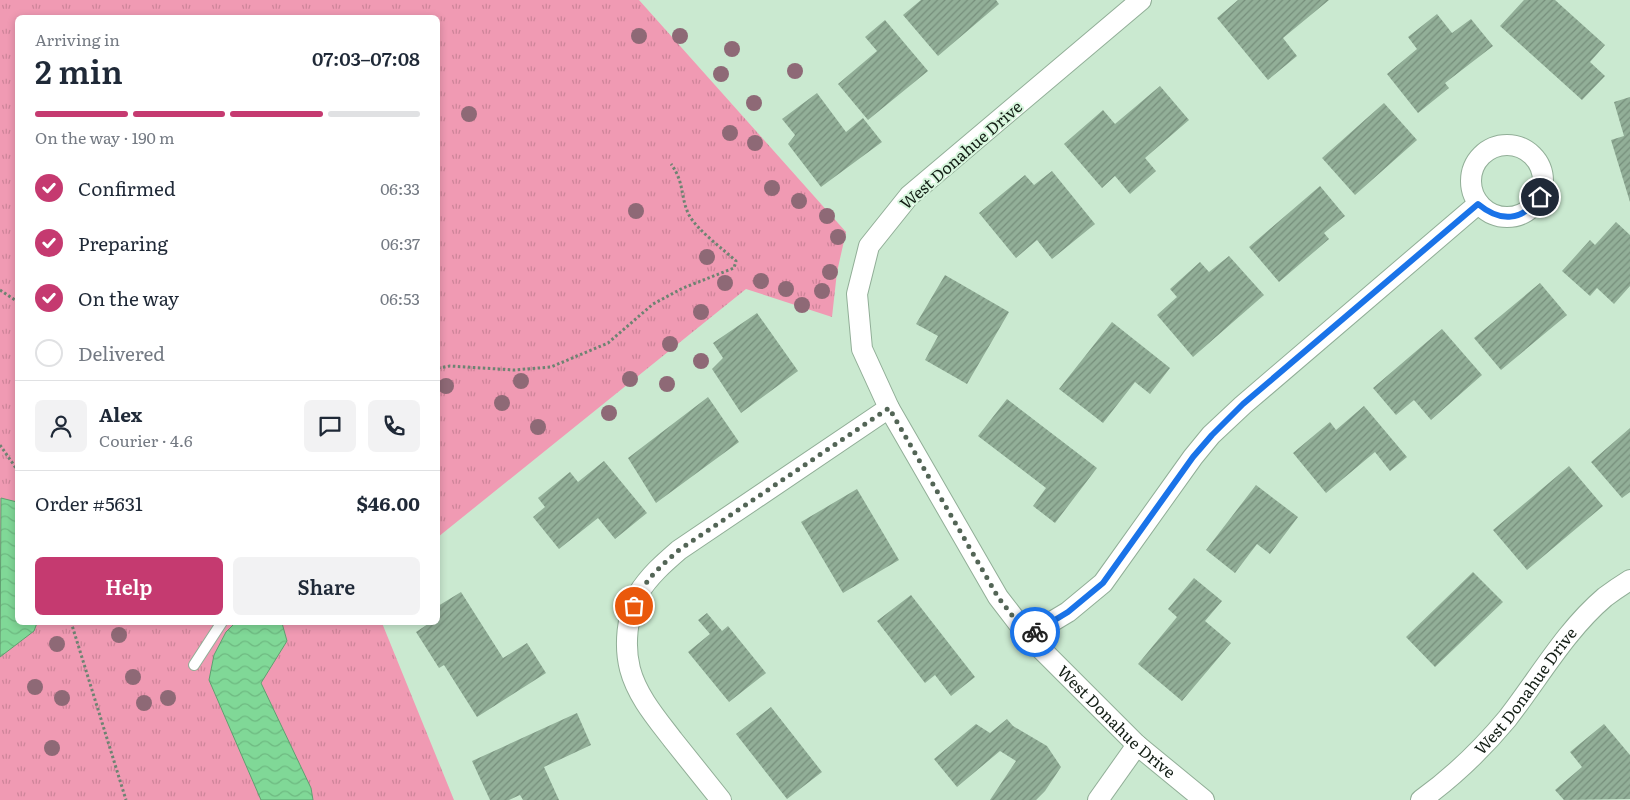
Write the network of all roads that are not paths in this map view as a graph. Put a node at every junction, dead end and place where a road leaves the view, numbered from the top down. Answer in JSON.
{"nodes":[{"id":1,"x":1141,"y":0,"type":"edge"},
{"id":2,"x":1478,"y":204,"type":"dead end"},
{"id":3,"x":889,"y":408,"type":"junction"},
{"id":4,"x":1630,"y":580,"type":"edge"},
{"id":5,"x":220,"y":625,"type":"edge"},
{"id":6,"x":1028,"y":636,"type":"junction"},
{"id":7,"x":194,"y":665,"type":"dead end"},
{"id":8,"x":1136,"y":745,"type":"junction"},
{"id":9,"x":720,"y":800,"type":"edge"},
{"id":10,"x":1098,"y":800,"type":"edge"},
{"id":11,"x":1204,"y":800,"type":"edge"},
{"id":12,"x":1421,"y":800,"type":"edge"}],
"edges":[{"from":1,"to":3,"type":"street","name":"West Donahue Drive"},
{"from":2,"to":6,"type":"street"},
{"from":3,"to":6,"type":"street","name":"West Donahue Drive"},
{"from":3,"to":9,"type":"street"},
{"from":4,"to":12,"type":"street","name":"West Donahue Drive"},
{"from":5,"to":7,"type":"lane"},
{"from":6,"to":8,"type":"street","name":"West Donahue Drive"},
{"from":8,"to":10,"type":"street"},
{"from":8,"to":11,"type":"street","name":"West Donahue Drive"}]}
